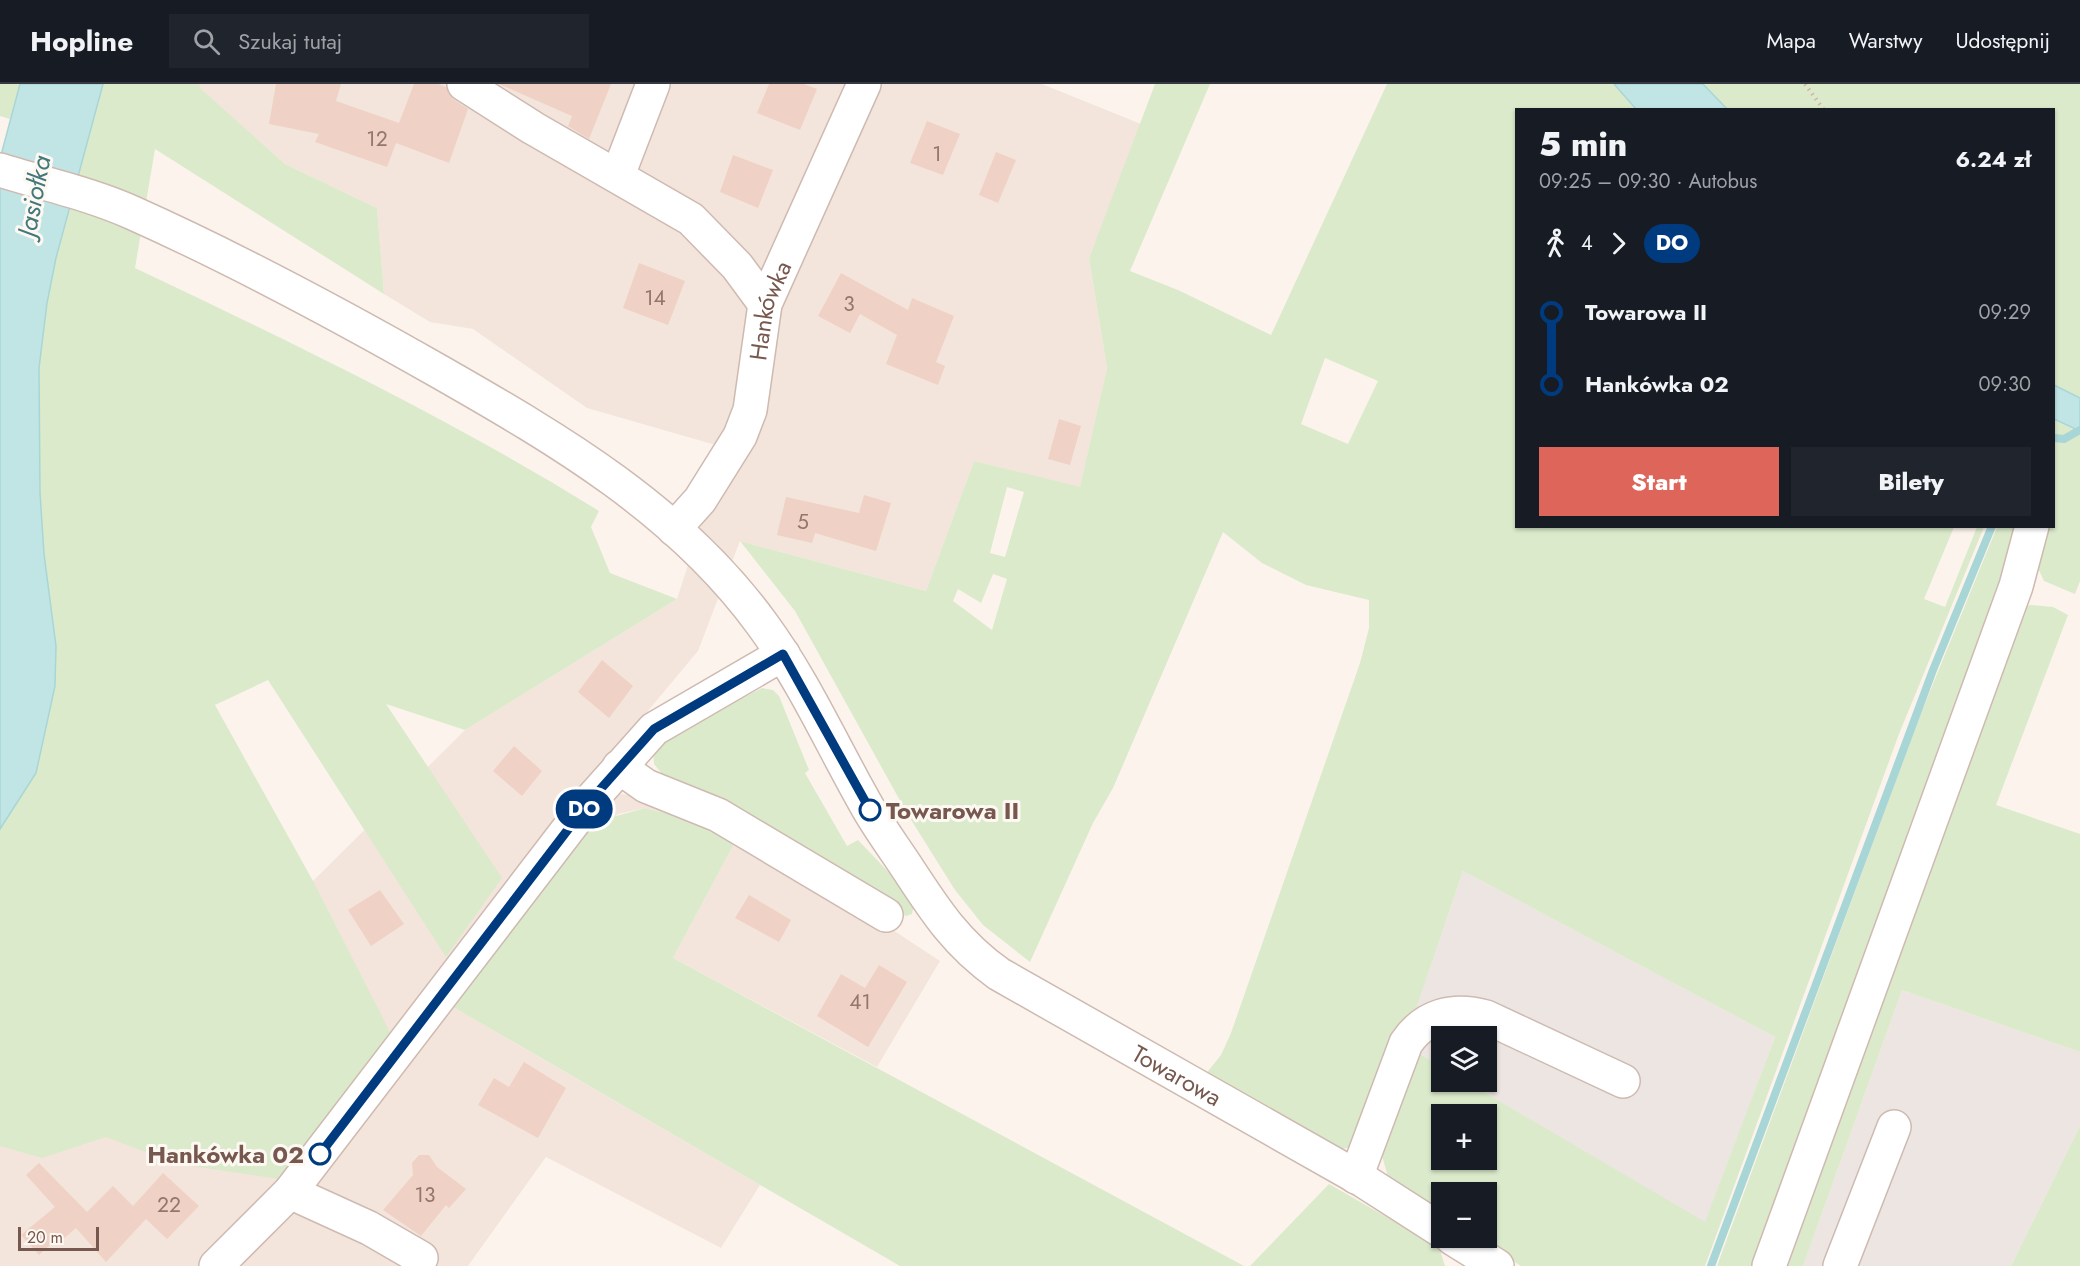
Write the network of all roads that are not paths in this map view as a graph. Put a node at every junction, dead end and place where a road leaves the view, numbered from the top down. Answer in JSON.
{"nodes":[{"id":1,"x":464,"y":84,"type":"edge"},
{"id":2,"x":653,"y":84,"type":"edge"},
{"id":3,"x":864,"y":84,"type":"edge"},
{"id":4,"x":0,"y":170,"type":"edge"},
{"id":5,"x":618,"y":175,"type":"junction"},
{"id":6,"x":765,"y":304,"type":"junction"},
{"id":7,"x":2031,"y":528,"type":"edge"},
{"id":8,"x":674,"y":529,"type":"junction"},
{"id":9,"x":783,"y":654,"type":"junction"},
{"id":10,"x":619,"y":766,"type":"junction"},
{"id":11,"x":886,"y":915,"type":"dead end"},
{"id":12,"x":1623,"y":1081,"type":"dead end"},
{"id":13,"x":1894,"y":1127,"type":"dead end"},
{"id":14,"x":1356,"y":1177,"type":"junction"},
{"id":15,"x":290,"y":1192,"type":"junction"},
{"id":16,"x":1431,"y":1224,"type":"edge"},
{"id":17,"x":1466,"y":1248,"type":"edge"},
{"id":18,"x":421,"y":1258,"type":"dead end"},
{"id":19,"x":1488,"y":1263,"type":"edge"},
{"id":20,"x":216,"y":1266,"type":"edge"},
{"id":21,"x":1768,"y":1266,"type":"edge"},
{"id":22,"x":1840,"y":1266,"type":"edge"}],
"edges":[{"from":1,"to":5,"type":"street"},
{"from":2,"to":5,"type":"street"},
{"from":3,"to":6,"type":"street","name":"Hankówka"},
{"from":4,"to":8,"type":"street","name":"Towarowa"},
{"from":5,"to":6,"type":"street"},
{"from":6,"to":8,"type":"street","name":"Hankówka"},
{"from":7,"to":21,"type":"street"},
{"from":8,"to":9,"type":"street","name":"Towarowa"},
{"from":9,"to":10,"type":"street"},
{"from":9,"to":14,"type":"street","name":"Towarowa"},
{"from":10,"to":11,"type":"street"},
{"from":10,"to":15,"type":"street"},
{"from":12,"to":14,"type":"street"},
{"from":13,"to":22,"type":"street"},
{"from":14,"to":16,"type":"street","name":"Towarowa"},
{"from":15,"to":18,"type":"street"},
{"from":15,"to":20,"type":"street"},
{"from":17,"to":19,"type":"street"}]}
